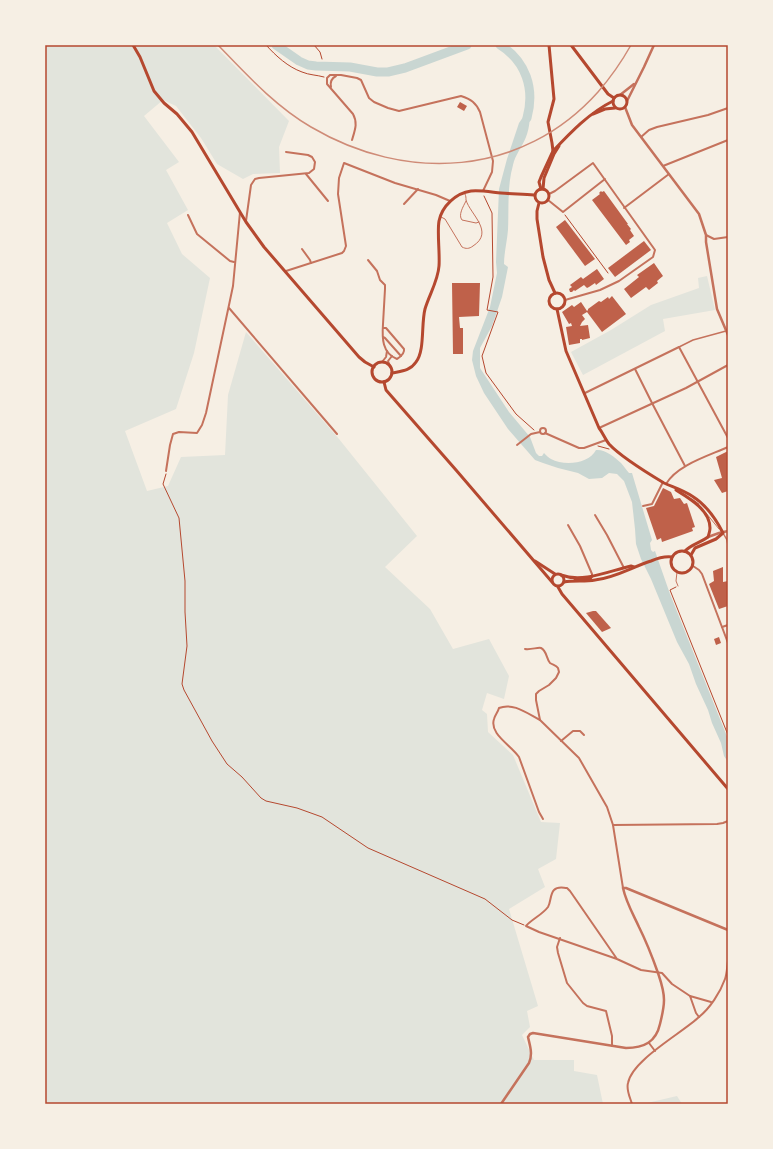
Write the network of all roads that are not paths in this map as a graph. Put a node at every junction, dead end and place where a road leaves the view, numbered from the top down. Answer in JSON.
{"nodes":[{"id":1,"x":133,"y":45,"type":"edge"},
{"id":2,"x":549,"y":45,"type":"edge"},
{"id":3,"x":571,"y":45,"type":"edge"},
{"id":4,"x":654,"y":45,"type":"edge"},
{"id":5,"x":338,"y":75,"type":"junction"},
{"id":6,"x":636,"y":82,"type":"junction"},
{"id":7,"x":331,"y":88,"type":"junction"},
{"id":8,"x":620,"y":95,"type":"junction"},
{"id":9,"x":613,"y":99,"type":"junction"},
{"id":10,"x":627,"y":101,"type":"junction"},
{"id":11,"x":625,"y":107,"type":"junction"},
{"id":12,"x":615,"y":108,"type":"junction"},
{"id":13,"x":728,"y":108,"type":"edge"},
{"id":14,"x":592,"y":115,"type":"junction"},
{"id":15,"x":641,"y":136,"type":"junction"},
{"id":16,"x":352,"y":140,"type":"dead end"},
{"id":17,"x":564,"y":140,"type":"junction"},
{"id":18,"x":728,"y":140,"type":"edge"},
{"id":19,"x":553,"y":151,"type":"junction"},
{"id":20,"x":286,"y":152,"type":"dead end"},
{"id":21,"x":663,"y":166,"type":"junction"},
{"id":22,"x":306,"y":173,"type":"junction"},
{"id":23,"x":669,"y":174,"type":"junction"},
{"id":24,"x":605,"y":180,"type":"junction"},
{"id":25,"x":418,"y":189,"type":"junction"},
{"id":26,"x":542,"y":189,"type":"junction"},
{"id":27,"x":482,"y":192,"type":"junction"},
{"id":28,"x":465,"y":193,"type":"junction"},
{"id":29,"x":549,"y":194,"type":"junction"},
{"id":30,"x":534,"y":195,"type":"junction"},
{"id":31,"x":548,"y":200,"type":"junction"},
{"id":32,"x":328,"y":201,"type":"dead end"},
{"id":33,"x":451,"y":201,"type":"junction"},
{"id":34,"x":466,"y":201,"type":"junction"},
{"id":35,"x":540,"y":203,"type":"junction"},
{"id":36,"x":404,"y":204,"type":"dead end"},
{"id":37,"x":624,"y":208,"type":"junction"},
{"id":38,"x":240,"y":212,"type":"junction"},
{"id":39,"x":188,"y":216,"type":"dead end"},
{"id":40,"x":441,"y":216,"type":"junction"},
{"id":41,"x":246,"y":222,"type":"junction"},
{"id":42,"x":480,"y":222,"type":"junction"},
{"id":43,"x":706,"y":235,"type":"junction"},
{"id":44,"x":728,"y":237,"type":"edge"},
{"id":45,"x":302,"y":249,"type":"dead end"},
{"id":46,"x":368,"y":260,"type":"dead end"},
{"id":47,"x":234,"y":262,"type":"junction"},
{"id":48,"x":311,"y":263,"type":"junction"},
{"id":49,"x":285,"y":272,"type":"junction"},
{"id":50,"x":555,"y":293,"type":"junction"},
{"id":51,"x":565,"y":300,"type":"junction"},
{"id":52,"x":229,"y":308,"type":"junction"},
{"id":53,"x":557,"y":309,"type":"junction"},
{"id":54,"x":728,"y":326,"type":"edge"},
{"id":55,"x":724,"y":327,"type":"junction"},
{"id":56,"x":382,"y":328,"type":"junction"},
{"id":57,"x":726,"y":331,"type":"junction"},
{"id":58,"x":728,"y":335,"type":"edge"},
{"id":59,"x":383,"y":337,"type":"junction"},
{"id":60,"x":679,"y":347,"type":"junction"},
{"id":61,"x":387,"y":350,"type":"junction"},
{"id":62,"x":392,"y":356,"type":"junction"},
{"id":63,"x":401,"y":356,"type":"junction"},
{"id":64,"x":382,"y":362,"type":"junction"},
{"id":65,"x":728,"y":365,"type":"edge"},
{"id":66,"x":390,"y":366,"type":"junction"},
{"id":67,"x":374,"y":368,"type":"junction"},
{"id":68,"x":635,"y":369,"type":"junction"},
{"id":69,"x":392,"y":373,"type":"junction"},
{"id":70,"x":384,"y":382,"type":"junction"},
{"id":71,"x":697,"y":382,"type":"junction"},
{"id":72,"x":585,"y":393,"type":"junction"},
{"id":73,"x":652,"y":403,"type":"junction"},
{"id":74,"x":599,"y":428,"type":"junction"},
{"id":75,"x":540,"y":432,"type":"junction"},
{"id":76,"x":545,"y":432,"type":"junction"},
{"id":77,"x":337,"y":434,"type":"dead end"},
{"id":78,"x":728,"y":438,"type":"edge"},
{"id":79,"x":606,"y":440,"type":"junction"},
{"id":80,"x":516,"y":445,"type":"dead end"},
{"id":81,"x":728,"y":448,"type":"edge"},
{"id":82,"x":685,"y":466,"type":"junction"},
{"id":83,"x":166,"y":471,"type":"road end"},
{"id":84,"x":665,"y":483,"type":"junction"},
{"id":85,"x":684,"y":496,"type":"junction"},
{"id":86,"x":644,"y":506,"type":"dead end"},
{"id":87,"x":595,"y":515,"type":"dead end"},
{"id":88,"x":568,"y":525,"type":"dead end"},
{"id":89,"x":728,"y":531,"type":"edge"},
{"id":90,"x":723,"y":533,"type":"junction"},
{"id":91,"x":708,"y":537,"type":"junction"},
{"id":92,"x":728,"y":545,"type":"edge"},
{"id":93,"x":685,"y":551,"type":"junction"},
{"id":94,"x":690,"y":555,"type":"junction"},
{"id":95,"x":672,"y":557,"type":"junction"},
{"id":96,"x":534,"y":560,"type":"junction"},
{"id":97,"x":629,"y":566,"type":"junction"},
{"id":98,"x":693,"y":566,"type":"junction"},
{"id":99,"x":634,"y":567,"type":"junction"},
{"id":100,"x":624,"y":568,"type":"junction"},
{"id":101,"x":677,"y":572,"type":"junction"},
{"id":102,"x":606,"y":573,"type":"junction"},
{"id":103,"x":622,"y":573,"type":"junction"},
{"id":104,"x":555,"y":574,"type":"junction"},
{"id":105,"x":561,"y":574,"type":"junction"},
{"id":106,"x":617,"y":574,"type":"junction"},
{"id":107,"x":592,"y":576,"type":"junction"},
{"id":108,"x":600,"y":580,"type":"junction"},
{"id":109,"x":571,"y":581,"type":"junction"},
{"id":110,"x":552,"y":582,"type":"junction"},
{"id":111,"x":564,"y":582,"type":"junction"},
{"id":112,"x":678,"y":586,"type":"road end"},
{"id":113,"x":558,"y":587,"type":"junction"},
{"id":114,"x":728,"y":625,"type":"edge"},
{"id":115,"x":722,"y":627,"type":"junction"},
{"id":116,"x":728,"y":643,"type":"edge"},
{"id":117,"x":525,"y":649,"type":"dead end"},
{"id":118,"x":540,"y":720,"type":"junction"},
{"id":119,"x":584,"y":735,"type":"dead end"},
{"id":120,"x":561,"y":741,"type":"junction"},
{"id":121,"x":728,"y":789,"type":"edge"},
{"id":122,"x":543,"y":819,"type":"dead end"},
{"id":123,"x":728,"y":821,"type":"edge"},
{"id":124,"x":613,"y":825,"type":"junction"},
{"id":125,"x":623,"y":888,"type":"junction"},
{"id":126,"x":728,"y":930,"type":"edge"},
{"id":127,"x":560,"y":938,"type":"junction"},
{"id":128,"x":617,"y":959,"type":"junction"},
{"id":129,"x":728,"y":961,"type":"edge"},
{"id":130,"x":658,"y":972,"type":"junction"},
{"id":131,"x":690,"y":996,"type":"junction"},
{"id":132,"x":711,"y":1002,"type":"junction"},
{"id":133,"x":699,"y":1017,"type":"junction"},
{"id":134,"x":649,"y":1042,"type":"junction"},
{"id":135,"x":612,"y":1046,"type":"junction"},
{"id":136,"x":655,"y":1051,"type":"junction"},
{"id":137,"x":501,"y":1104,"type":"edge"},
{"id":138,"x":632,"y":1104,"type":"edge"}],
"edges":[{"from":1,"to":38,"type":"main road"},
{"from":2,"to":19,"type":"main road"},
{"from":3,"to":9,"type":"main road"},
{"from":4,"to":6,"type":"street"},
{"from":5,"to":7,"type":"street"},
{"from":5,"to":7,"type":"street"},
{"from":5,"to":27,"type":"street"},
{"from":6,"to":8,"type":"street"},
{"from":6,"to":10,"type":"street"},
{"from":7,"to":16,"type":"street"},
{"from":8,"to":9,"type":"main road"},
{"from":8,"to":10,"type":"main road"},
{"from":9,"to":12,"type":"main road"},
{"from":9,"to":14,"type":"main road"},
{"from":10,"to":11,"type":"main road"},
{"from":11,"to":12,"type":"main road"},
{"from":11,"to":15,"type":"street"},
{"from":12,"to":14,"type":"main road"},
{"from":13,"to":15,"type":"street"},
{"from":14,"to":17,"type":"main road"},
{"from":15,"to":21,"type":"street"},
{"from":17,"to":19,"type":"main road"},
{"from":17,"to":26,"type":"main road"},
{"from":18,"to":21,"type":"street"},
{"from":19,"to":26,"type":"main road"},
{"from":20,"to":22,"type":"street"},
{"from":21,"to":23,"type":"street"},
{"from":22,"to":32,"type":"street"},
{"from":22,"to":41,"type":"street"},
{"from":23,"to":37,"type":"street"},
{"from":23,"to":43,"type":"street"},
{"from":24,"to":29,"type":"street"},
{"from":24,"to":31,"type":"street"},
{"from":24,"to":37,"type":"street"},
{"from":25,"to":33,"type":"street"},
{"from":25,"to":36,"type":"street"},
{"from":25,"to":48,"type":"street"},
{"from":26,"to":29,"type":"main road"},
{"from":26,"to":30,"type":"main road"},
{"from":27,"to":28,"type":"main road"},
{"from":27,"to":30,"type":"main road"},
{"from":28,"to":33,"type":"main road"},
{"from":28,"to":34,"type":"lane"},
{"from":29,"to":31,"type":"main road"},
{"from":30,"to":35,"type":"main road"},
{"from":31,"to":35,"type":"main road"},
{"from":33,"to":40,"type":"main road"},
{"from":34,"to":42,"type":"lane"},
{"from":34,"to":42,"type":"lane"},
{"from":35,"to":50,"type":"main road"},
{"from":37,"to":51,"type":"street"},
{"from":38,"to":41,"type":"main road"},
{"from":38,"to":47,"type":"street"},
{"from":39,"to":47,"type":"street"},
{"from":40,"to":42,"type":"lane"},
{"from":40,"to":69,"type":"main road"},
{"from":41,"to":49,"type":"main road"},
{"from":43,"to":44,"type":"street"},
{"from":43,"to":55,"type":"street"},
{"from":45,"to":48,"type":"street"},
{"from":46,"to":56,"type":"street"},
{"from":47,"to":52,"type":"street"},
{"from":48,"to":49,"type":"street"},
{"from":49,"to":67,"type":"main road"},
{"from":50,"to":51,"type":"main road"},
{"from":50,"to":53,"type":"main road"},
{"from":51,"to":53,"type":"main road"},
{"from":52,"to":77,"type":"street"},
{"from":52,"to":83,"type":"street"},
{"from":53,"to":72,"type":"main road"},
{"from":54,"to":55,"type":"street"},
{"from":55,"to":57,"type":"street"},
{"from":56,"to":59,"type":"street"},
{"from":56,"to":63,"type":"street"},
{"from":57,"to":58,"type":"street"},
{"from":57,"to":60,"type":"street"},
{"from":59,"to":61,"type":"street"},
{"from":59,"to":63,"type":"street"},
{"from":60,"to":68,"type":"street"},
{"from":60,"to":71,"type":"street"},
{"from":61,"to":62,"type":"street"},
{"from":61,"to":64,"type":"street"},
{"from":62,"to":63,"type":"street"},
{"from":62,"to":66,"type":"street"},
{"from":64,"to":66,"type":"main road"},
{"from":64,"to":67,"type":"main road"},
{"from":65,"to":71,"type":"street"},
{"from":66,"to":69,"type":"main road"},
{"from":67,"to":70,"type":"main road"},
{"from":68,"to":72,"type":"street"},
{"from":68,"to":73,"type":"street"},
{"from":69,"to":70,"type":"main road"},
{"from":70,"to":96,"type":"main road"},
{"from":71,"to":73,"type":"street"},
{"from":71,"to":78,"type":"street"},
{"from":72,"to":74,"type":"main road"},
{"from":73,"to":74,"type":"street"},
{"from":73,"to":82,"type":"street"},
{"from":74,"to":79,"type":"main road"},
{"from":75,"to":76,"type":"street"},
{"from":75,"to":76,"type":"street"},
{"from":75,"to":80,"type":"street"},
{"from":76,"to":79,"type":"street"},
{"from":79,"to":84,"type":"main road"},
{"from":81,"to":82,"type":"street"},
{"from":82,"to":84,"type":"street"},
{"from":84,"to":85,"type":"main road"},
{"from":84,"to":86,"type":"street"},
{"from":84,"to":90,"type":"main road"},
{"from":85,"to":90,"type":"lane"},
{"from":85,"to":91,"type":"main road"},
{"from":87,"to":100,"type":"street"},
{"from":88,"to":107,"type":"street"},
{"from":89,"to":90,"type":"street"},
{"from":90,"to":91,"type":"street"},
{"from":90,"to":92,"type":"street"},
{"from":90,"to":94,"type":"main road"},
{"from":91,"to":93,"type":"main road"},
{"from":93,"to":94,"type":"main road"},
{"from":93,"to":95,"type":"main road"},
{"from":94,"to":98,"type":"main road"},
{"from":95,"to":99,"type":"main road"},
{"from":95,"to":101,"type":"main road"},
{"from":96,"to":104,"type":"main road"},
{"from":96,"to":110,"type":"main road"},
{"from":97,"to":99,"type":"main road"},
{"from":97,"to":100,"type":"main road"},
{"from":97,"to":103,"type":"main road"},
{"from":98,"to":101,"type":"main road"},
{"from":98,"to":115,"type":"street"},
{"from":99,"to":103,"type":"main road"},
{"from":100,"to":102,"type":"main road"},
{"from":100,"to":106,"type":"main road"},
{"from":101,"to":112,"type":"lane"},
{"from":102,"to":107,"type":"main road"},
{"from":102,"to":108,"type":"main road"},
{"from":103,"to":106,"type":"main road"},
{"from":104,"to":105,"type":"main road"},
{"from":104,"to":110,"type":"main road"},
{"from":105,"to":107,"type":"main road"},
{"from":105,"to":111,"type":"main road"},
{"from":106,"to":108,"type":"main road"},
{"from":107,"to":109,"type":"main road"},
{"from":108,"to":109,"type":"main road"},
{"from":109,"to":111,"type":"main road"},
{"from":110,"to":113,"type":"main road"},
{"from":111,"to":113,"type":"main road"},
{"from":113,"to":121,"type":"main road"},
{"from":114,"to":115,"type":"street"},
{"from":115,"to":116,"type":"street"},
{"from":117,"to":118,"type":"street"},
{"from":118,"to":120,"type":"street"},
{"from":118,"to":122,"type":"street"},
{"from":119,"to":120,"type":"street"},
{"from":120,"to":124,"type":"street"},
{"from":123,"to":124,"type":"street"},
{"from":124,"to":125,"type":"street"},
{"from":125,"to":126,"type":"street"},
{"from":125,"to":130,"type":"street"},
{"from":127,"to":128,"type":"street"},
{"from":127,"to":128,"type":"street"},
{"from":127,"to":135,"type":"street"},
{"from":128,"to":130,"type":"street"},
{"from":129,"to":132,"type":"street"},
{"from":130,"to":131,"type":"street"},
{"from":130,"to":134,"type":"street"},
{"from":131,"to":132,"type":"street"},
{"from":131,"to":133,"type":"street"},
{"from":132,"to":133,"type":"street"},
{"from":133,"to":136,"type":"street"},
{"from":134,"to":135,"type":"street"},
{"from":134,"to":136,"type":"street"},
{"from":135,"to":137,"type":"street"},
{"from":136,"to":138,"type":"street"}]}
